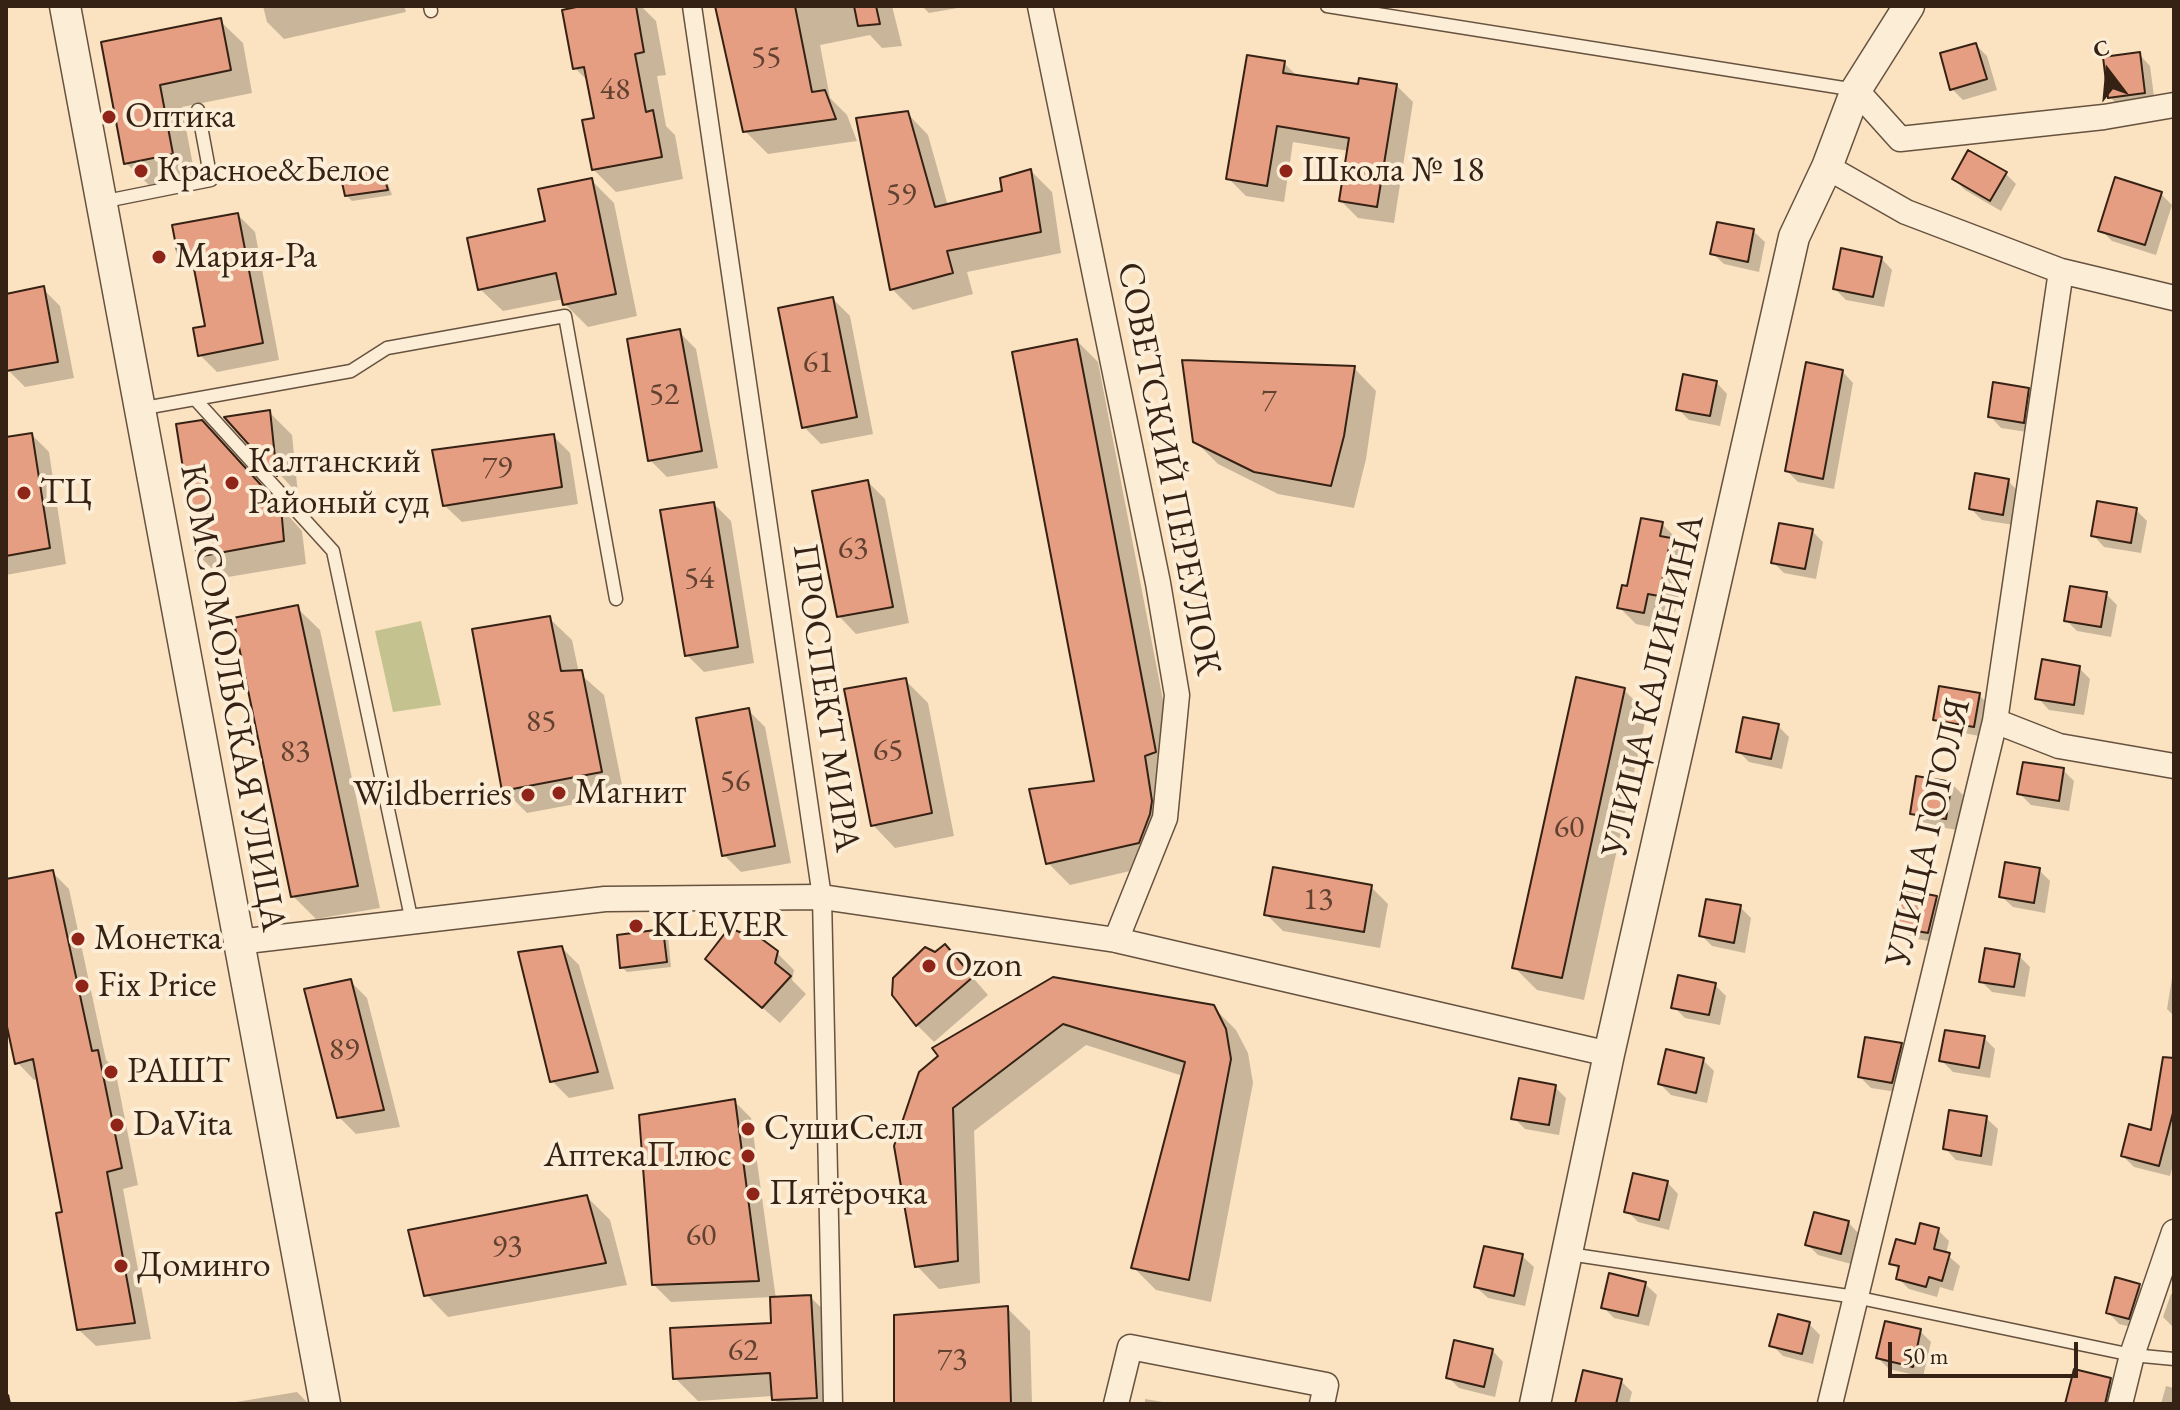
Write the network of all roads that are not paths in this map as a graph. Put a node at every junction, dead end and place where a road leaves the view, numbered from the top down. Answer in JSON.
{"nodes":[{"id":1,"x":65,"y":6,"type":"edge"},
{"id":2,"x":692,"y":6,"type":"edge"},
{"id":3,"x":1040,"y":6,"type":"edge"},
{"id":4,"x":1327,"y":6,"type":"edge"},
{"id":5,"x":1909,"y":6,"type":"edge"},
{"id":6,"x":1856,"y":90,"type":"junction"},
{"id":7,"x":2174,"y":105,"type":"edge"},
{"id":8,"x":198,"y":110,"type":"dead end"},
{"id":9,"x":1827,"y":167,"type":"junction"},
{"id":10,"x":101,"y":202,"type":"junction"},
{"id":11,"x":2061,"y":271,"type":"junction"},
{"id":12,"x":2174,"y":298,"type":"edge"},
{"id":13,"x":195,"y":399,"type":"junction"},
{"id":14,"x":139,"y":409,"type":"junction"},
{"id":15,"x":616,"y":599,"type":"dead end"},
{"id":16,"x":1995,"y":721,"type":"junction"},
{"id":17,"x":2174,"y":766,"type":"edge"},
{"id":18,"x":822,"y":897,"type":"junction"},
{"id":19,"x":412,"y":922,"type":"junction"},
{"id":20,"x":1116,"y":940,"type":"junction"},
{"id":21,"x":238,"y":942,"type":"junction"},
{"id":22,"x":1609,"y":1054,"type":"junction"},
{"id":23,"x":2174,"y":1232,"type":"edge"},
{"id":24,"x":1569,"y":1254,"type":"junction"},
{"id":25,"x":1855,"y":1297,"type":"junction"},
{"id":26,"x":2132,"y":1355,"type":"junction"},
{"id":27,"x":2174,"y":1359,"type":"edge"},
{"id":28,"x":325,"y":1404,"type":"edge"},
{"id":29,"x":833,"y":1404,"type":"edge"},
{"id":30,"x":1116,"y":1404,"type":"edge"},
{"id":31,"x":1322,"y":1404,"type":"edge"},
{"id":32,"x":1535,"y":1404,"type":"edge"},
{"id":33,"x":1830,"y":1404,"type":"edge"},
{"id":34,"x":2120,"y":1404,"type":"edge"}],
"edges":[{"from":1,"to":10,"type":"street","name":"КОМСОМОЛЬСКАЯ УЛИЦА"},
{"from":2,"to":18,"type":"street","name":"ПРОСПЕКТ МИРА"},
{"from":3,"to":20,"type":"street","name":"СОВЕТСКИЙ ПЕРЕУЛОК"},
{"from":4,"to":6,"type":"lane"},
{"from":5,"to":6,"type":"street","name":"УЛИЦА КАЛИНИНА"},
{"from":6,"to":7,"type":"street"},
{"from":6,"to":9,"type":"street","name":"УЛИЦА КАЛИНИНА"},
{"from":8,"to":10,"type":"lane"},
{"from":9,"to":11,"type":"street"},
{"from":9,"to":22,"type":"street","name":"УЛИЦА КАЛИНИНА"},
{"from":10,"to":14,"type":"street","name":"КОМСОМОЛЬСКАЯ УЛИЦА"},
{"from":11,"to":12,"type":"street"},
{"from":11,"to":16,"type":"street","name":"УЛИЦА ГОГОЛЯ"},
{"from":13,"to":14,"type":"lane"},
{"from":13,"to":15,"type":"lane"},
{"from":13,"to":19,"type":"lane"},
{"from":14,"to":21,"type":"street","name":"КОМСОМОЛЬСКАЯ УЛИЦА"},
{"from":16,"to":17,"type":"street"},
{"from":16,"to":25,"type":"street","name":"УЛИЦА ГОГОЛЯ"},
{"from":18,"to":19,"type":"street"},
{"from":18,"to":20,"type":"street"},
{"from":18,"to":29,"type":"street","name":"ПРОСПЕКТ МИРА"},
{"from":19,"to":21,"type":"street"},
{"from":20,"to":22,"type":"street"},
{"from":21,"to":28,"type":"street","name":"КОМСОМОЛЬСКАЯ УЛИЦА"},
{"from":22,"to":24,"type":"street","name":"УЛИЦА КАЛИНИНА"},
{"from":23,"to":26,"type":"street"},
{"from":24,"to":25,"type":"lane"},
{"from":24,"to":32,"type":"street","name":"УЛИЦА КАЛИНИНА"},
{"from":25,"to":26,"type":"lane"},
{"from":25,"to":33,"type":"street","name":"УЛИЦА ГОГОЛЯ"},
{"from":26,"to":27,"type":"lane"},
{"from":26,"to":34,"type":"street"},
{"from":30,"to":31,"type":"street"}]}
